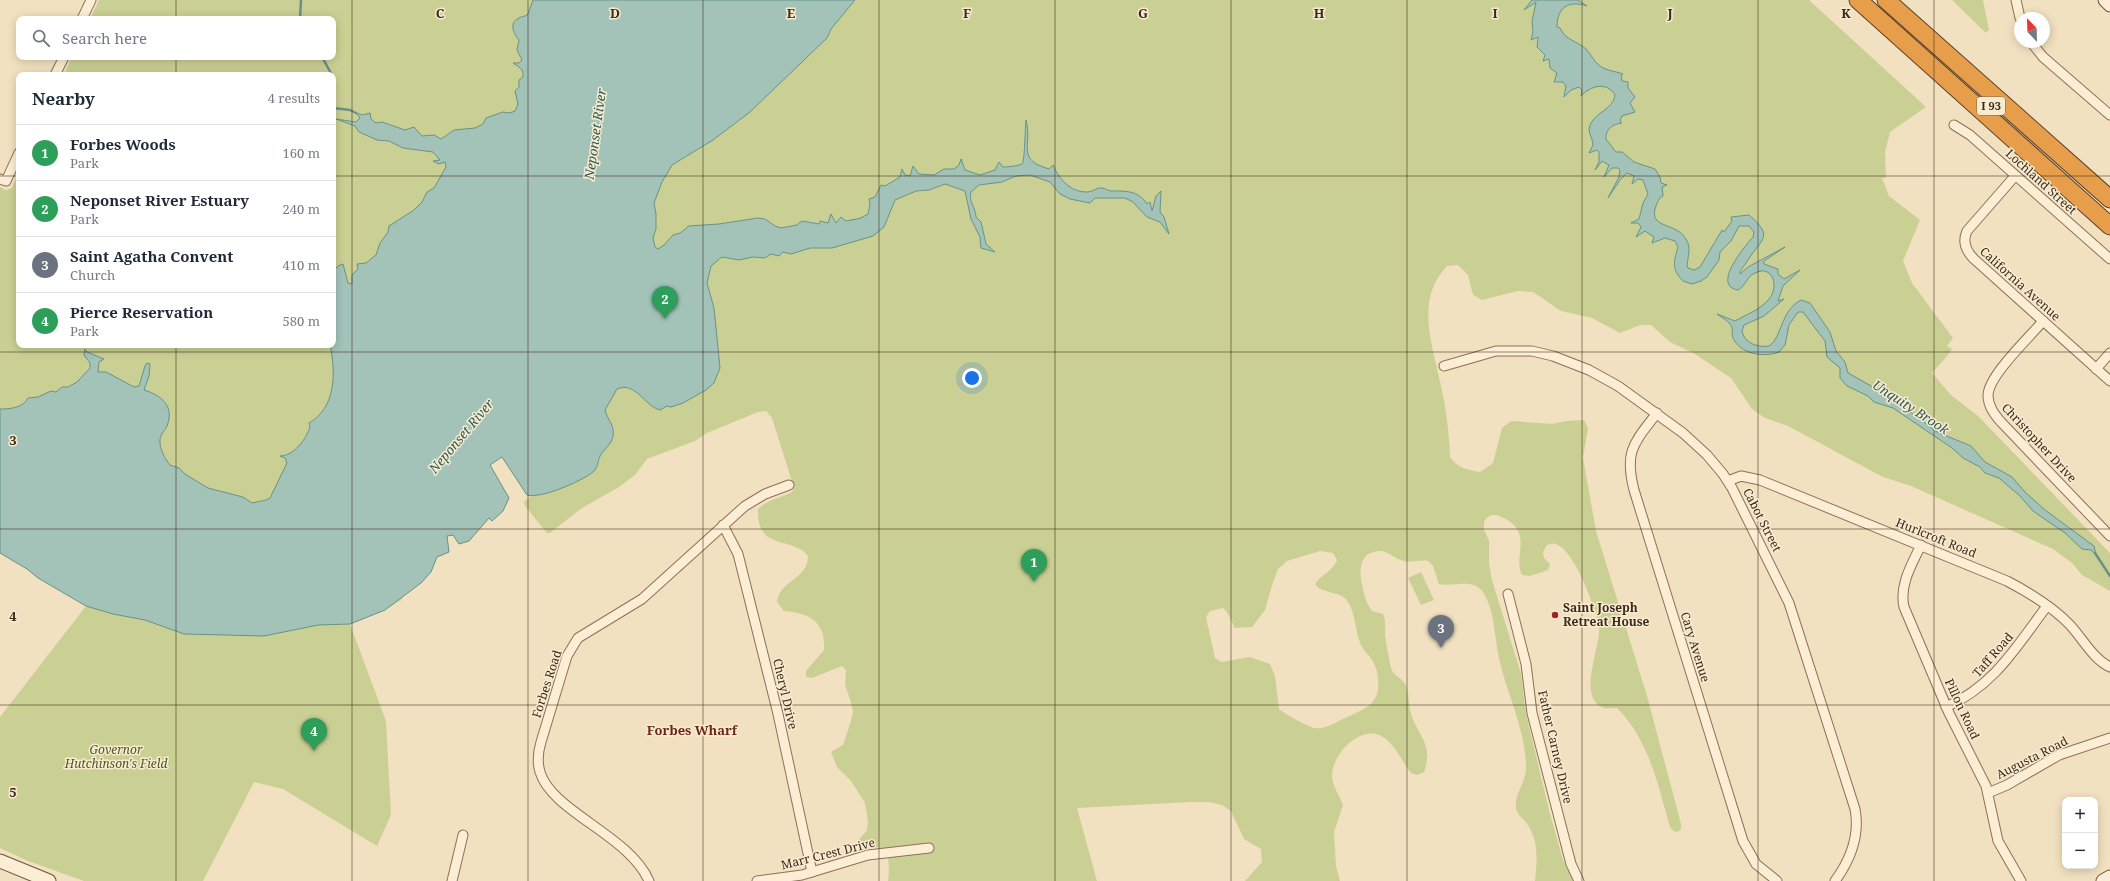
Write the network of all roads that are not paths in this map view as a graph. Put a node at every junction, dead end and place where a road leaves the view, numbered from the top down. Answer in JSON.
{"nodes":[{"id":1,"x":91,"y":0,"type":"edge"},
{"id":2,"x":1858,"y":0,"type":"edge"},
{"id":3,"x":1872,"y":0,"type":"edge"},
{"id":4,"x":1886,"y":0,"type":"edge"},
{"id":5,"x":1897,"y":0,"type":"edge"},
{"id":6,"x":2016,"y":0,"type":"edge"},
{"id":7,"x":2105,"y":0,"type":"edge"},
{"id":8,"x":2110,"y":5,"type":"edge"},
{"id":9,"x":2019,"y":12,"type":"edge"},
{"id":10,"x":83,"y":16,"type":"edge"},
{"id":11,"x":2036,"y":48,"type":"edge"},
{"id":12,"x":63,"y":60,"type":"edge"},
{"id":13,"x":57,"y":72,"type":"edge"},
{"id":14,"x":2110,"y":116,"type":"edge"},
{"id":15,"x":1954,"y":125,"type":"dead end"},
{"id":16,"x":16,"y":158,"type":"edge"},
{"id":17,"x":2015,"y":176,"type":"junction"},
{"id":18,"x":3,"y":180,"type":"edge"},
{"id":19,"x":2110,"y":189,"type":"edge"},
{"id":20,"x":2110,"y":199,"type":"edge"},
{"id":21,"x":2110,"y":212,"type":"edge"},
{"id":22,"x":2110,"y":226,"type":"edge"},
{"id":23,"x":2110,"y":259,"type":"edge"},
{"id":24,"x":2043,"y":321,"type":"junction"},
{"id":25,"x":2110,"y":353,"type":"edge"},
{"id":26,"x":1444,"y":366,"type":"dead end"},
{"id":27,"x":2096,"y":369,"type":"junction"},
{"id":28,"x":2110,"y":381,"type":"edge"},
{"id":29,"x":1657,"y":413,"type":"junction"},
{"id":30,"x":1728,"y":481,"type":"junction"},
{"id":31,"x":789,"y":485,"type":"dead end"},
{"id":32,"x":723,"y":525,"type":"junction"},
{"id":33,"x":2110,"y":536,"type":"edge"},
{"id":34,"x":1921,"y":545,"type":"junction"},
{"id":35,"x":1508,"y":594,"type":"dead end"},
{"id":36,"x":2047,"y":606,"type":"junction"},
{"id":37,"x":2110,"y":668,"type":"edge"},
{"id":38,"x":1946,"y":707,"type":"junction"},
{"id":39,"x":2110,"y":738,"type":"edge"},
{"id":40,"x":1988,"y":793,"type":"junction"},
{"id":41,"x":463,"y":834,"type":"dead end"},
{"id":42,"x":929,"y":848,"type":"dead end"},
{"id":43,"x":0,"y":861,"type":"edge"},
{"id":44,"x":812,"y":872,"type":"junction"},
{"id":45,"x":2110,"y":877,"type":"edge"},
{"id":46,"x":49,"y":881,"type":"edge"},
{"id":47,"x":452,"y":881,"type":"edge"},
{"id":48,"x":649,"y":881,"type":"edge"},
{"id":49,"x":757,"y":881,"type":"edge"},
{"id":50,"x":1579,"y":881,"type":"edge"},
{"id":51,"x":1777,"y":881,"type":"edge"},
{"id":52,"x":1836,"y":881,"type":"edge"},
{"id":53,"x":2021,"y":881,"type":"edge"},
{"id":54,"x":2103,"y":881,"type":"edge"}],
"edges":[{"from":1,"to":10,"type":"street"},
{"from":2,"to":22,"type":"highway","number":"I 93"},
{"from":3,"to":21,"type":"highway","number":"I 93"},
{"from":4,"to":20,"type":"highway","number":"I 93"},
{"from":5,"to":19,"type":"highway","number":"I 93"},
{"from":6,"to":9,"type":"street"},
{"from":7,"to":8,"type":"main road"},
{"from":11,"to":14,"type":"street"},
{"from":12,"to":13,"type":"street"},
{"from":15,"to":17,"type":"street","name":"Lochland Street"},
{"from":16,"to":18,"type":"street"},
{"from":17,"to":23,"type":"street","name":"Lochland Street"},
{"from":17,"to":24,"type":"street","name":"California Avenue"},
{"from":24,"to":27,"type":"street","name":"California Avenue"},
{"from":24,"to":33,"type":"street","name":"Christopher Drive"},
{"from":25,"to":27,"type":"street"},
{"from":26,"to":29,"type":"street","name":"Cabot Street"},
{"from":27,"to":28,"type":"street","name":"California Avenue"},
{"from":29,"to":30,"type":"street","name":"Cabot Street"},
{"from":29,"to":51,"type":"street","name":"Cary Avenue"},
{"from":30,"to":34,"type":"street","name":"Hurlcroft Road"},
{"from":30,"to":52,"type":"street","name":"Cabot Street"},
{"from":31,"to":32,"type":"street","name":"Forbes Road"},
{"from":32,"to":44,"type":"street","name":"Cheryl Drive"},
{"from":32,"to":48,"type":"street","name":"Forbes Road"},
{"from":34,"to":36,"type":"street","name":"Hurlcroft Road"},
{"from":34,"to":38,"type":"street","name":"Pillon Road"},
{"from":35,"to":50,"type":"street","name":"Father Carney Drive"},
{"from":36,"to":37,"type":"street","name":"Hurlcroft Road"},
{"from":36,"to":38,"type":"street","name":"Taff Road"},
{"from":38,"to":40,"type":"street","name":"Pillon Road"},
{"from":39,"to":40,"type":"street","name":"Augusta Road"},
{"from":40,"to":53,"type":"street","name":"Pillon Road"},
{"from":41,"to":47,"type":"street"},
{"from":42,"to":44,"type":"street","name":"Marr Crest Drive"},
{"from":43,"to":46,"type":"main road"},
{"from":44,"to":49,"type":"street","name":"Marr Crest Drive"},
{"from":45,"to":54,"type":"main road"}]}
